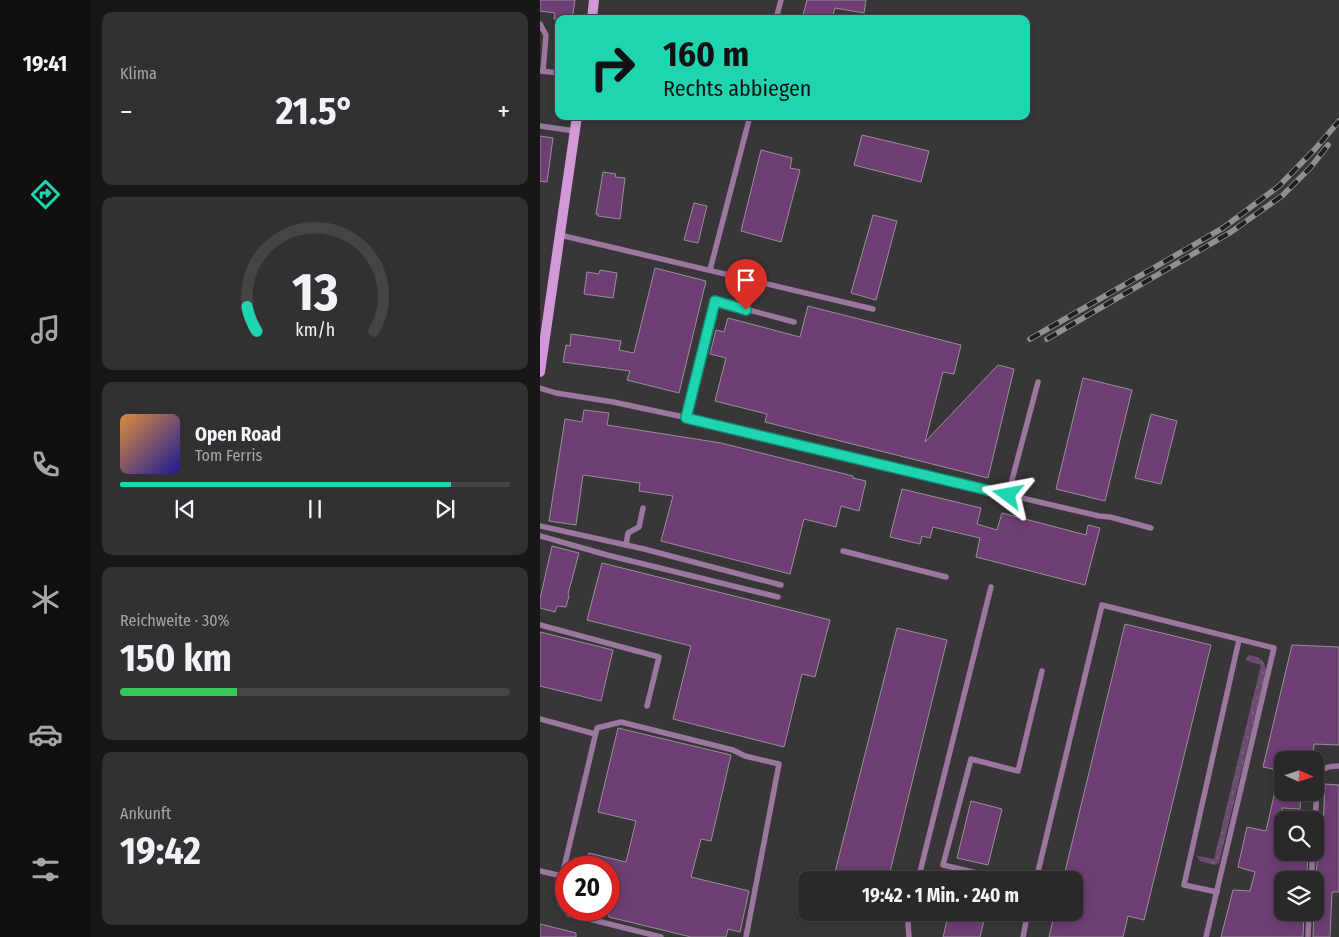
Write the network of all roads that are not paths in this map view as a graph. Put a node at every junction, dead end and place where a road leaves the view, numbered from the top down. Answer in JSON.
{"nodes":[{"id":1,"x":594,"y":0,"type":"edge"},
{"id":2,"x":780,"y":0,"type":"edge"},
{"id":3,"x":592,"y":15,"type":"edge"},
{"id":4,"x":777,"y":15,"type":"edge"},
{"id":5,"x":540,"y":24,"type":"edge"},
{"id":6,"x":542,"y":71,"type":"edge"},
{"id":7,"x":555,"y":73,"type":"edge"},
{"id":8,"x":576,"y":120,"type":"edge"},
{"id":9,"x":749,"y":120,"type":"edge"},
{"id":10,"x":540,"y":126,"type":"edge"},
{"id":11,"x":575,"y":131,"type":"junction"},
{"id":12,"x":560,"y":235,"type":"junction"},
{"id":13,"x":710,"y":270,"type":"junction"},
{"id":14,"x":873,"y":309,"type":"dead end"},
{"id":15,"x":794,"y":322,"type":"dead end"},
{"id":16,"x":540,"y":372,"type":"edge"},
{"id":17,"x":1038,"y":382,"type":"dead end"},
{"id":18,"x":540,"y":388,"type":"edge"},
{"id":19,"x":686,"y":418,"type":"junction"},
{"id":20,"x":1008,"y":495,"type":"junction"},
{"id":21,"x":643,"y":508,"type":"dead end"},
{"id":22,"x":540,"y":526,"type":"edge"},
{"id":23,"x":1152,"y":528,"type":"dead end"},
{"id":24,"x":540,"y":536,"type":"edge"},
{"id":25,"x":626,"y":545,"type":"junction"},
{"id":26,"x":843,"y":551,"type":"dead end"},
{"id":27,"x":946,"y":577,"type":"dead end"},
{"id":28,"x":781,"y":584,"type":"dead end"},
{"id":29,"x":991,"y":588,"type":"dead end"},
{"id":30,"x":778,"y":597,"type":"dead end"},
{"id":31,"x":540,"y":625,"type":"edge"},
{"id":32,"x":1239,"y":640,"type":"junction"},
{"id":33,"x":1042,"y":671,"type":"dead end"},
{"id":34,"x":647,"y":706,"type":"dead end"},
{"id":35,"x":540,"y":720,"type":"edge"},
{"id":36,"x":595,"y":734,"type":"junction"},
{"id":37,"x":1339,"y":766,"type":"edge"},
{"id":38,"x":1316,"y":811,"type":"edge"},
{"id":39,"x":567,"y":856,"type":"edge"},
{"id":40,"x":540,"y":871,"type":"edge"},
{"id":41,"x":920,"y":871,"type":"edge"},
{"id":42,"x":968,"y":871,"type":"edge"},
{"id":43,"x":1038,"y":871,"type":"edge"},
{"id":44,"x":555,"y":874,"type":"edge"},
{"id":45,"x":1218,"y":892,"type":"junction"},
{"id":46,"x":597,"y":921,"type":"edge"},
{"id":47,"x":908,"y":921,"type":"edge"},
{"id":48,"x":1026,"y":921,"type":"edge"},
{"id":49,"x":1309,"y":921,"type":"edge"},
{"id":50,"x":661,"y":937,"type":"edge"},
{"id":51,"x":746,"y":937,"type":"edge"},
{"id":52,"x":909,"y":937,"type":"edge"},
{"id":53,"x":1023,"y":937,"type":"edge"},
{"id":54,"x":1206,"y":937,"type":"edge"},
{"id":55,"x":1308,"y":937,"type":"edge"}],
"edges":[{"from":1,"to":3,"type":"main road"},
{"from":2,"to":4,"type":"lane"},
{"from":5,"to":6,"type":"lane"},
{"from":6,"to":7,"type":"lane"},
{"from":8,"to":11,"type":"main road"},
{"from":9,"to":13,"type":"lane"},
{"from":10,"to":11,"type":"lane"},
{"from":11,"to":12,"type":"main road"},
{"from":12,"to":13,"type":"lane"},
{"from":12,"to":16,"type":"main road"},
{"from":13,"to":14,"type":"lane"},
{"from":15,"to":19,"type":"lane"},
{"from":17,"to":20,"type":"lane"},
{"from":18,"to":19,"type":"lane"},
{"from":19,"to":20,"type":"lane"},
{"from":20,"to":23,"type":"lane"},
{"from":21,"to":25,"type":"lane"},
{"from":22,"to":25,"type":"lane"},
{"from":24,"to":30,"type":"lane"},
{"from":25,"to":28,"type":"lane"},
{"from":26,"to":27,"type":"lane"},
{"from":29,"to":41,"type":"lane"},
{"from":31,"to":34,"type":"lane"},
{"from":32,"to":43,"type":"lane"},
{"from":32,"to":45,"type":"lane"},
{"from":32,"to":45,"type":"lane"},
{"from":33,"to":42,"type":"lane"},
{"from":35,"to":36,"type":"lane"},
{"from":36,"to":39,"type":"lane"},
{"from":36,"to":51,"type":"lane"},
{"from":37,"to":38,"type":"lane"},
{"from":40,"to":44,"type":"lane"},
{"from":45,"to":54,"type":"lane"},
{"from":46,"to":50,"type":"lane"},
{"from":47,"to":52,"type":"lane"},
{"from":48,"to":53,"type":"lane"},
{"from":49,"to":55,"type":"lane"}]}
